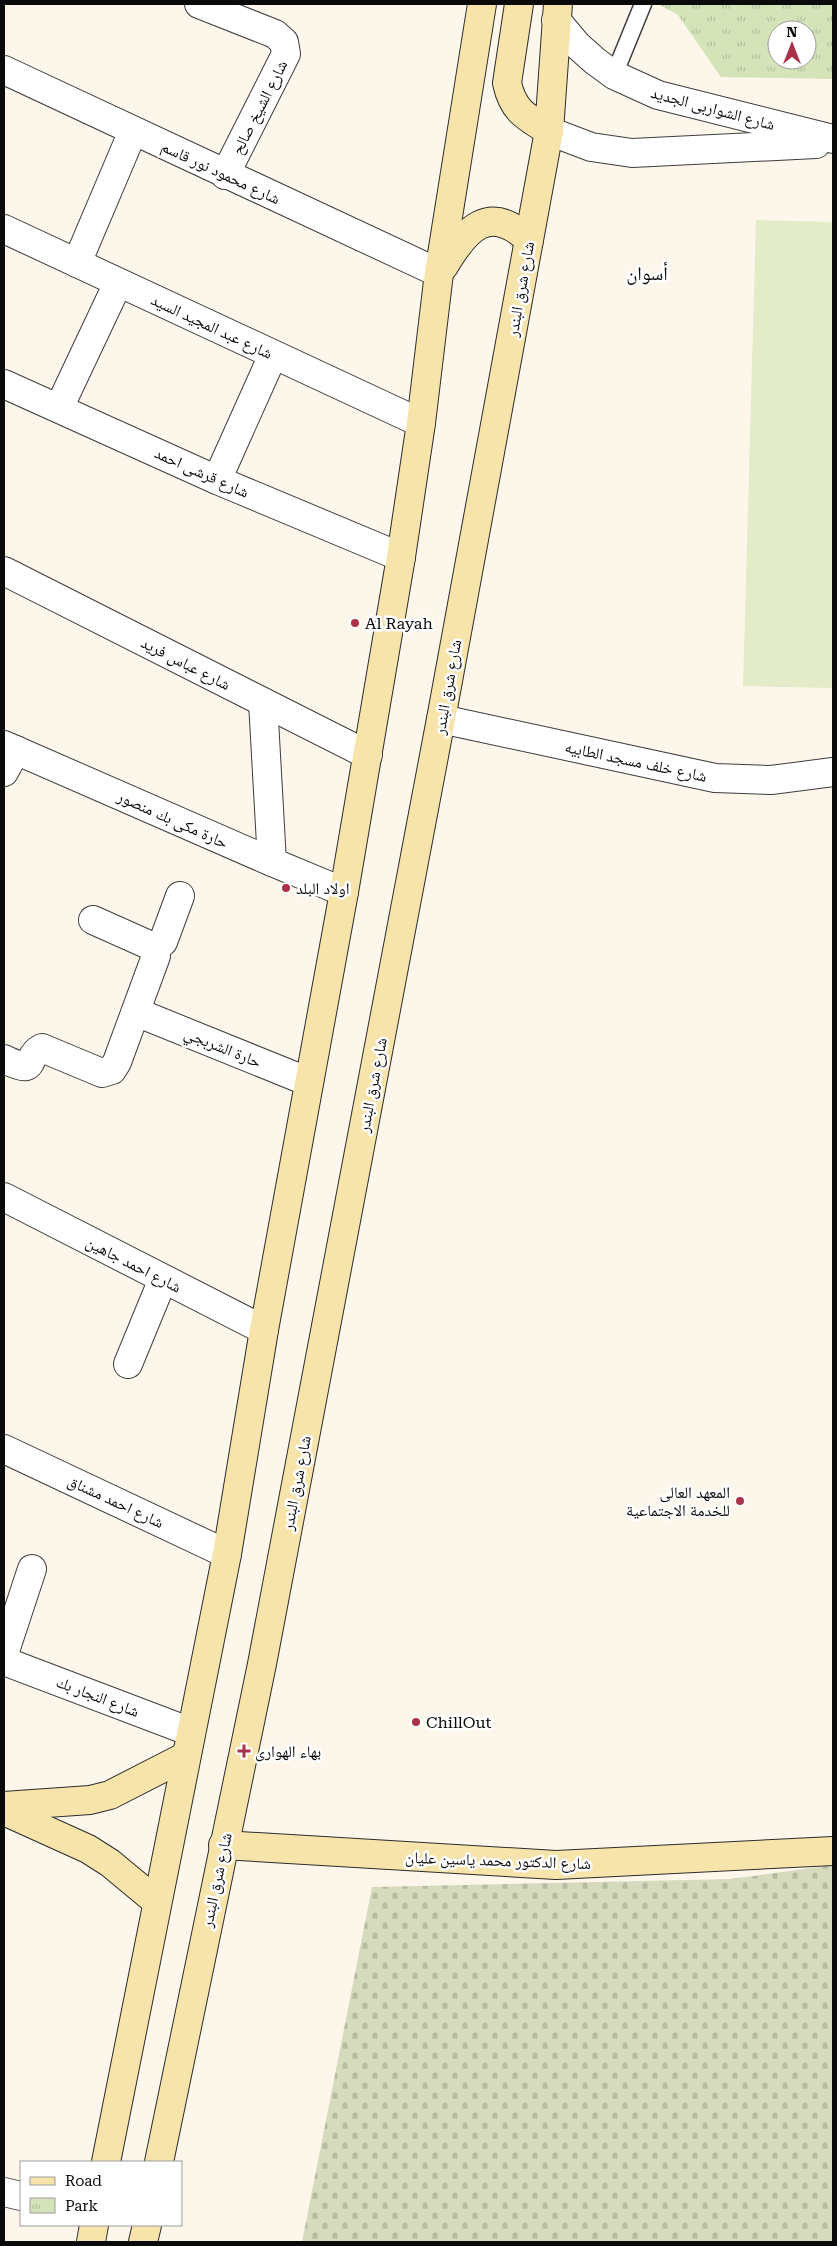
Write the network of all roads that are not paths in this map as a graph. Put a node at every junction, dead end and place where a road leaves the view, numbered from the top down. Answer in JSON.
{"nodes":[{"id":1,"x":199,"y":4,"type":"edge"},
{"id":2,"x":482,"y":4,"type":"edge"},
{"id":3,"x":519,"y":4,"type":"edge"},
{"id":4,"x":643,"y":4,"type":"edge"},
{"id":5,"x":557,"y":12,"type":"edge"},
{"id":6,"x":4,"y":70,"type":"edge"},
{"id":7,"x":614,"y":75,"type":"junction"},
{"id":8,"x":133,"y":131,"type":"junction"},
{"id":9,"x":548,"y":131,"type":"junction"},
{"id":10,"x":833,"y":141,"type":"edge"},
{"id":11,"x":225,"y":174,"type":"junction"},
{"id":12,"x":4,"y":230,"type":"edge"},
{"id":13,"x":529,"y":240,"type":"junction"},
{"id":14,"x":77,"y":264,"type":"junction"},
{"id":15,"x":440,"y":273,"type":"junction"},
{"id":16,"x":118,"y":283,"type":"junction"},
{"id":17,"x":273,"y":355,"type":"junction"},
{"id":18,"x":4,"y":384,"type":"edge"},
{"id":19,"x":58,"y":408,"type":"junction"},
{"id":20,"x":421,"y":423,"type":"junction"},
{"id":21,"x":217,"y":480,"type":"junction"},
{"id":22,"x":401,"y":557,"type":"junction"},
{"id":23,"x":6,"y":577,"type":"edge"},
{"id":24,"x":264,"y":702,"type":"junction"},
{"id":25,"x":441,"y":719,"type":"junction"},
{"id":26,"x":368,"y":755,"type":"junction"},
{"id":27,"x":8,"y":756,"type":"edge"},
{"id":28,"x":833,"y":772,"type":"edge"},
{"id":29,"x":272,"y":862,"type":"junction"},
{"id":30,"x":344,"y":892,"type":"junction"},
{"id":31,"x":180,"y":896,"type":"dead end"},
{"id":32,"x":93,"y":920,"type":"dead end"},
{"id":33,"x":154,"y":949,"type":"junction"},
{"id":34,"x":136,"y":1012,"type":"junction"},
{"id":35,"x":4,"y":1059,"type":"edge"},
{"id":36,"x":309,"y":1082,"type":"junction"},
{"id":37,"x":4,"y":1197,"type":"edge"},
{"id":38,"x":163,"y":1279,"type":"junction"},
{"id":39,"x":264,"y":1330,"type":"junction"},
{"id":40,"x":128,"y":1364,"type":"dead end"},
{"id":41,"x":4,"y":1449,"type":"edge"},
{"id":42,"x":228,"y":1554,"type":"junction"},
{"id":43,"x":32,"y":1569,"type":"dead end"},
{"id":44,"x":4,"y":1654,"type":"edge"},
{"id":45,"x":4,"y":1661,"type":"edge"},
{"id":46,"x":189,"y":1744,"type":"junction"},
{"id":47,"x":4,"y":1806,"type":"edge"},
{"id":48,"x":4,"y":1811,"type":"edge"},
{"id":49,"x":223,"y":1845,"type":"junction"},
{"id":50,"x":833,"y":1851,"type":"edge"},
{"id":51,"x":157,"y":1902,"type":"junction"},
{"id":52,"x":106,"y":2161,"type":"edge"},
{"id":53,"x":159,"y":2161,"type":"edge"},
{"id":54,"x":4,"y":2192,"type":"edge"},
{"id":55,"x":20,"y":2196,"type":"edge"},
{"id":56,"x":94,"y":2226,"type":"edge"},
{"id":57,"x":146,"y":2226,"type":"edge"},
{"id":58,"x":91,"y":2242,"type":"edge"},
{"id":59,"x":143,"y":2242,"type":"edge"}],
"edges":[{"from":1,"to":11,"type":"street","name":"شارع الشيخ صالح"},
{"from":2,"to":15,"type":"main road"},
{"from":3,"to":9,"type":"main road"},
{"from":4,"to":7,"type":"lane"},
{"from":5,"to":7,"type":"street","name":"شارع الشواربى الجديد"},
{"from":5,"to":9,"type":"main road","name":"شارع شرق البندر"},
{"from":6,"to":8,"type":"street","name":"شارع محمود نور قاسم"},
{"from":7,"to":10,"type":"street","name":"شارع الشواربى الجديد"},
{"from":8,"to":11,"type":"street","name":"شارع محمود نور قاسم"},
{"from":8,"to":14,"type":"street"},
{"from":9,"to":10,"type":"street","name":"شارع الشواربى الجديد"},
{"from":9,"to":13,"type":"main road","name":"شارع شرق البندر"},
{"from":11,"to":15,"type":"street","name":"شارع محمود نور قاسم"},
{"from":12,"to":14,"type":"street","name":"شارع عبد المجيد السيد"},
{"from":13,"to":15,"type":"main road"},
{"from":13,"to":25,"type":"main road","name":"شارع شرق البندر"},
{"from":14,"to":16,"type":"street","name":"شارع عبد المجيد السيد"},
{"from":15,"to":20,"type":"main road"},
{"from":16,"to":17,"type":"street","name":"شارع عبد المجيد السيد"},
{"from":16,"to":19,"type":"street"},
{"from":17,"to":20,"type":"street","name":"شارع عبد المجيد السيد"},
{"from":17,"to":21,"type":"street"},
{"from":18,"to":19,"type":"street","name":"شارع قرشى احمد"},
{"from":19,"to":21,"type":"street","name":"شارع قرشى احمد"},
{"from":20,"to":22,"type":"main road"},
{"from":21,"to":22,"type":"street","name":"شارع قرشى احمد"},
{"from":22,"to":26,"type":"main road"},
{"from":23,"to":24,"type":"street","name":"شارع عباس فريد"},
{"from":24,"to":26,"type":"street","name":"شارع عباس فريد"},
{"from":24,"to":29,"type":"street"},
{"from":25,"to":28,"type":"street","name":"شارع خلف مسجد الطابيه"},
{"from":25,"to":49,"type":"main road","name":"شارع شرق البندر"},
{"from":26,"to":30,"type":"main road"},
{"from":27,"to":29,"type":"street","name":"حارة مكى بك منصور"},
{"from":29,"to":30,"type":"street","name":"حارة مكى بك منصور"},
{"from":30,"to":36,"type":"main road"},
{"from":31,"to":33,"type":"street"},
{"from":32,"to":33,"type":"street"},
{"from":33,"to":34,"type":"street"},
{"from":34,"to":35,"type":"street"},
{"from":34,"to":36,"type":"street","name":"حارة الشربجي"},
{"from":36,"to":39,"type":"main road"},
{"from":37,"to":38,"type":"street","name":"شارع احمد جاهين"},
{"from":38,"to":39,"type":"street","name":"شارع احمد جاهين"},
{"from":38,"to":40,"type":"street"},
{"from":39,"to":42,"type":"main road"},
{"from":41,"to":42,"type":"street","name":"شارع احمد مشناق"},
{"from":42,"to":46,"type":"main road"},
{"from":43,"to":44,"type":"street"},
{"from":45,"to":46,"type":"street","name":"شارع النجار بك"},
{"from":46,"to":47,"type":"main road"},
{"from":46,"to":51,"type":"main road"},
{"from":48,"to":51,"type":"main road"},
{"from":49,"to":50,"type":"main road","name":"شارع الدكتور محمد ياسين عليان"},
{"from":49,"to":53,"type":"main road","name":"شارع شرق البندر"},
{"from":51,"to":52,"type":"main road"},
{"from":54,"to":55,"type":"street"},
{"from":56,"to":58,"type":"main road"},
{"from":57,"to":59,"type":"main road"}]}
